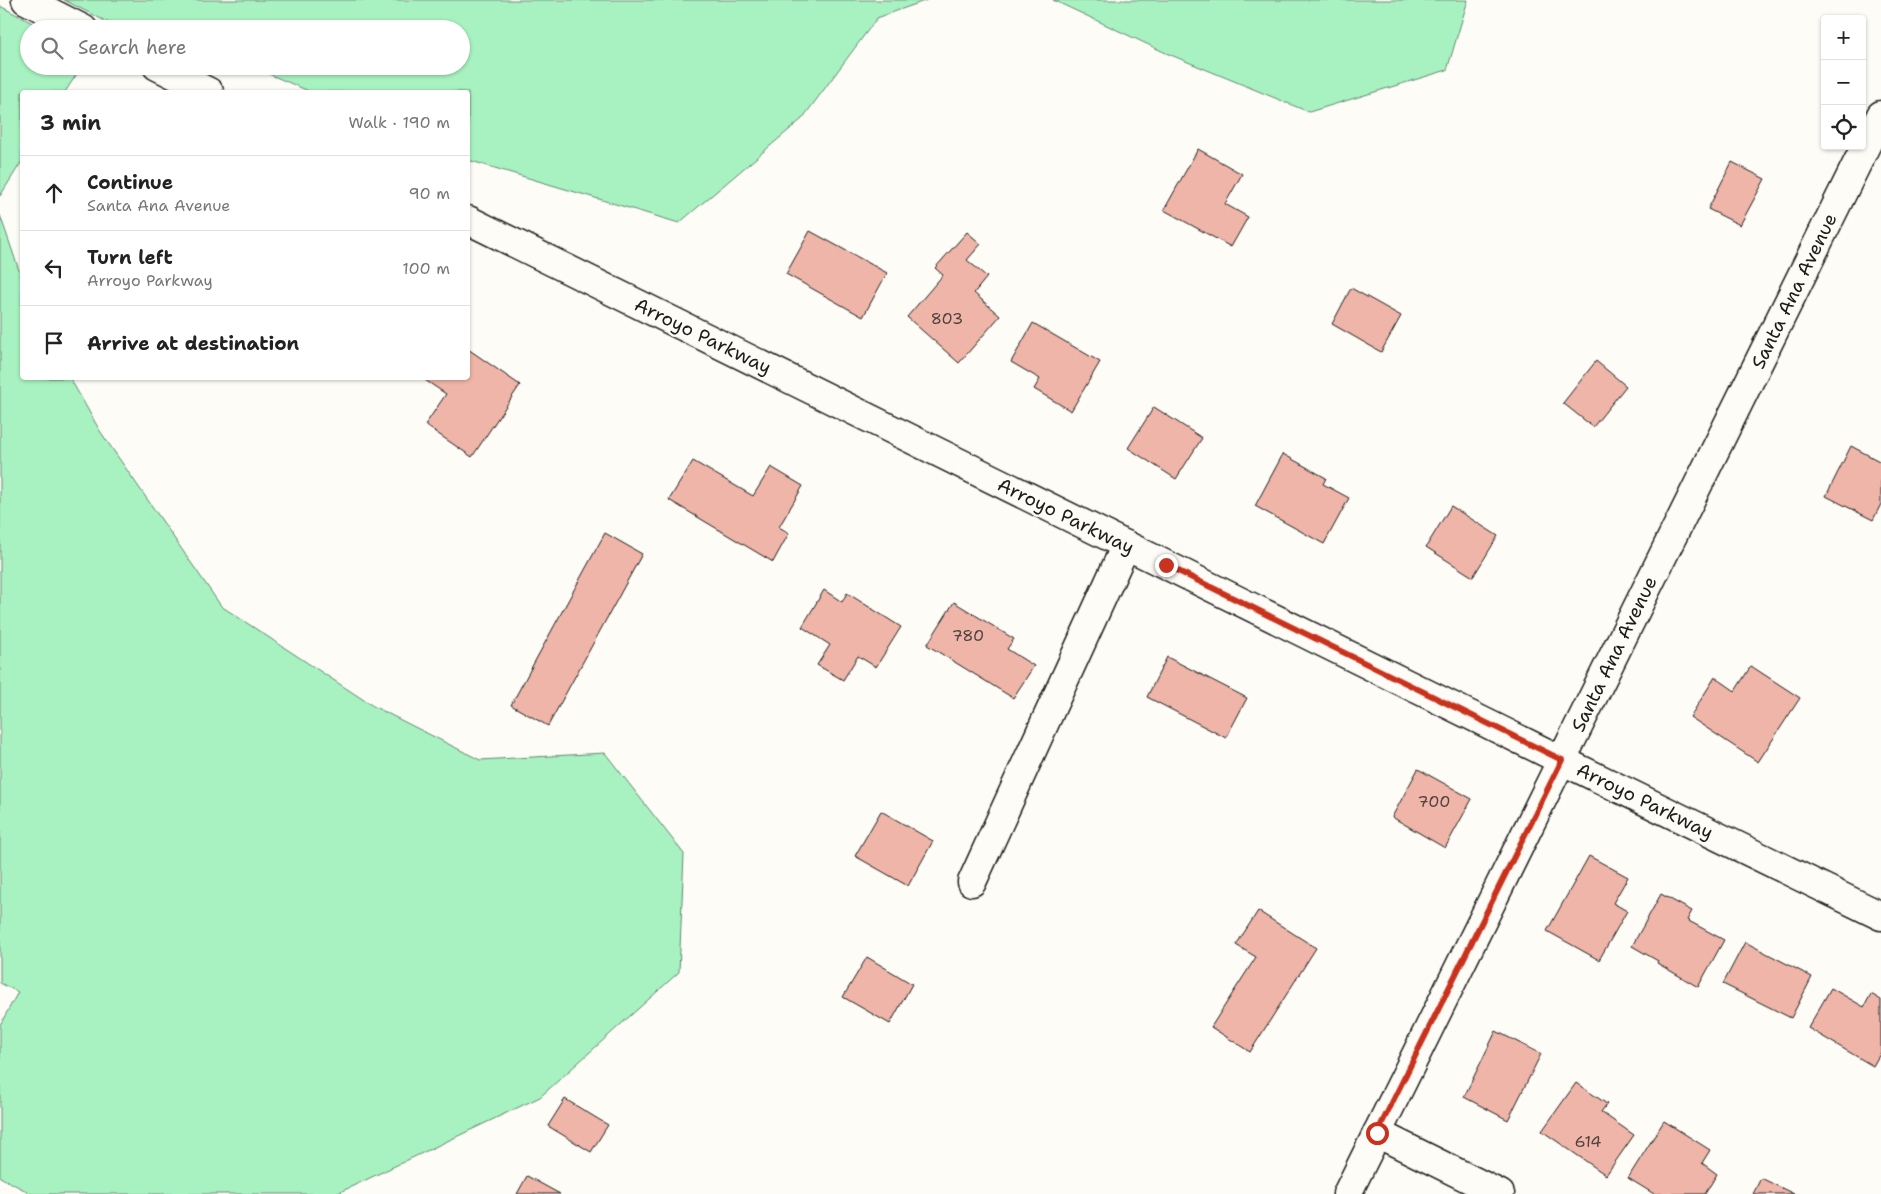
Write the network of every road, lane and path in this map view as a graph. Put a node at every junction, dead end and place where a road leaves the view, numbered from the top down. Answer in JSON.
{"nodes":[{"id":1,"x":26,"y":0,"type":"edge"},
{"id":2,"x":65,"y":20,"type":"edge"},
{"id":3,"x":175,"y":75,"type":"edge"},
{"id":4,"x":205,"y":90,"type":"edge"},
{"id":5,"x":1881,"y":115,"type":"edge"},
{"id":6,"x":470,"y":221,"type":"edge"},
{"id":7,"x":1126,"y":545,"type":"junction"},
{"id":8,"x":1562,"y":760,"type":"junction"},
{"id":9,"x":972,"y":882,"type":"dead end"},
{"id":10,"x":1881,"y":916,"type":"edge"},
{"id":11,"x":1377,"y":1133,"type":"junction"},
{"id":12,"x":1347,"y":1194,"type":"edge"},
{"id":13,"x":1500,"y":1194,"type":"edge"}],
"edges":[{"from":1,"to":2,"type":"street"},
{"from":3,"to":4,"type":"street"},
{"from":5,"to":8,"type":"street","name":"Santa Ana Avenue"},
{"from":6,"to":7,"type":"street","name":"Arroyo Parkway"},
{"from":7,"to":8,"type":"street","name":"Arroyo Parkway"},
{"from":7,"to":9,"type":"street"},
{"from":8,"to":10,"type":"street","name":"Arroyo Parkway"},
{"from":8,"to":11,"type":"street","name":"Santa Ana Avenue"},
{"from":11,"to":12,"type":"street","name":"Santa Ana Avenue"},
{"from":11,"to":13,"type":"street"}]}
